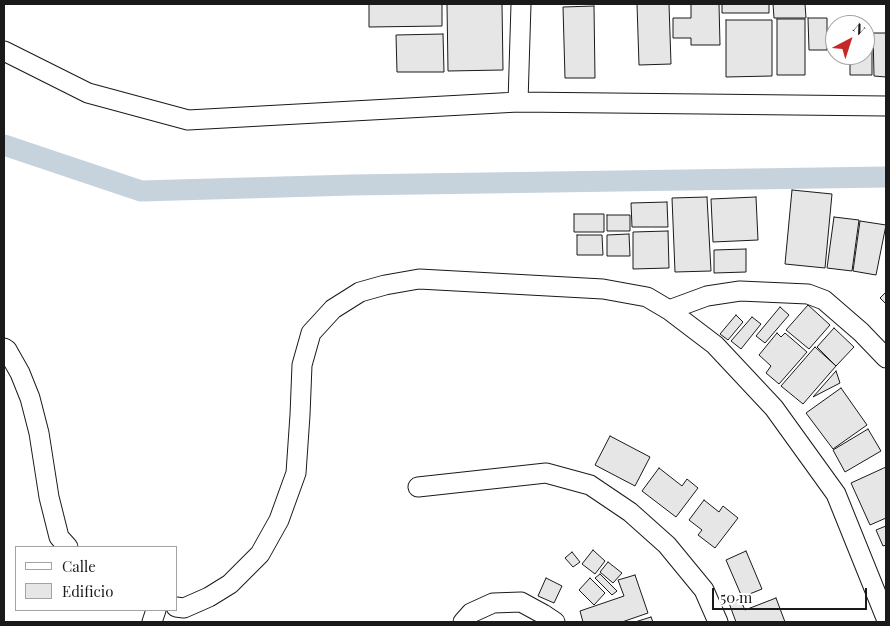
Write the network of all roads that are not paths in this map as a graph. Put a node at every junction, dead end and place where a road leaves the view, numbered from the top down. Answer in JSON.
{"nodes":[{"id":1,"x":521,"y":4,"type":"edge"},
{"id":2,"x":4,"y":51,"type":"edge"},
{"id":3,"x":518,"y":102,"type":"junction"},
{"id":4,"x":886,"y":106,"type":"edge"},
{"id":5,"x":669,"y":310,"type":"junction"},
{"id":6,"x":4,"y":348,"type":"edge"},
{"id":7,"x":886,"y":358,"type":"edge"},
{"id":8,"x":418,"y":486,"type":"dead end"},
{"id":9,"x":67,"y":546,"type":"edge"},
{"id":10,"x":178,"y":607,"type":"edge"},
{"id":11,"x":886,"y":618,"type":"edge"},
{"id":12,"x":463,"y":622,"type":"edge"},
{"id":13,"x":555,"y":622,"type":"edge"},
{"id":14,"x":718,"y":622,"type":"edge"}],
"edges":[{"from":1,"to":3,"type":"street"},
{"from":2,"to":3,"type":"street"},
{"from":3,"to":4,"type":"street"},
{"from":5,"to":7,"type":"street"},
{"from":5,"to":10,"type":"street"},
{"from":5,"to":11,"type":"street"},
{"from":6,"to":9,"type":"street"},
{"from":8,"to":14,"type":"street"},
{"from":12,"to":13,"type":"street"}]}
